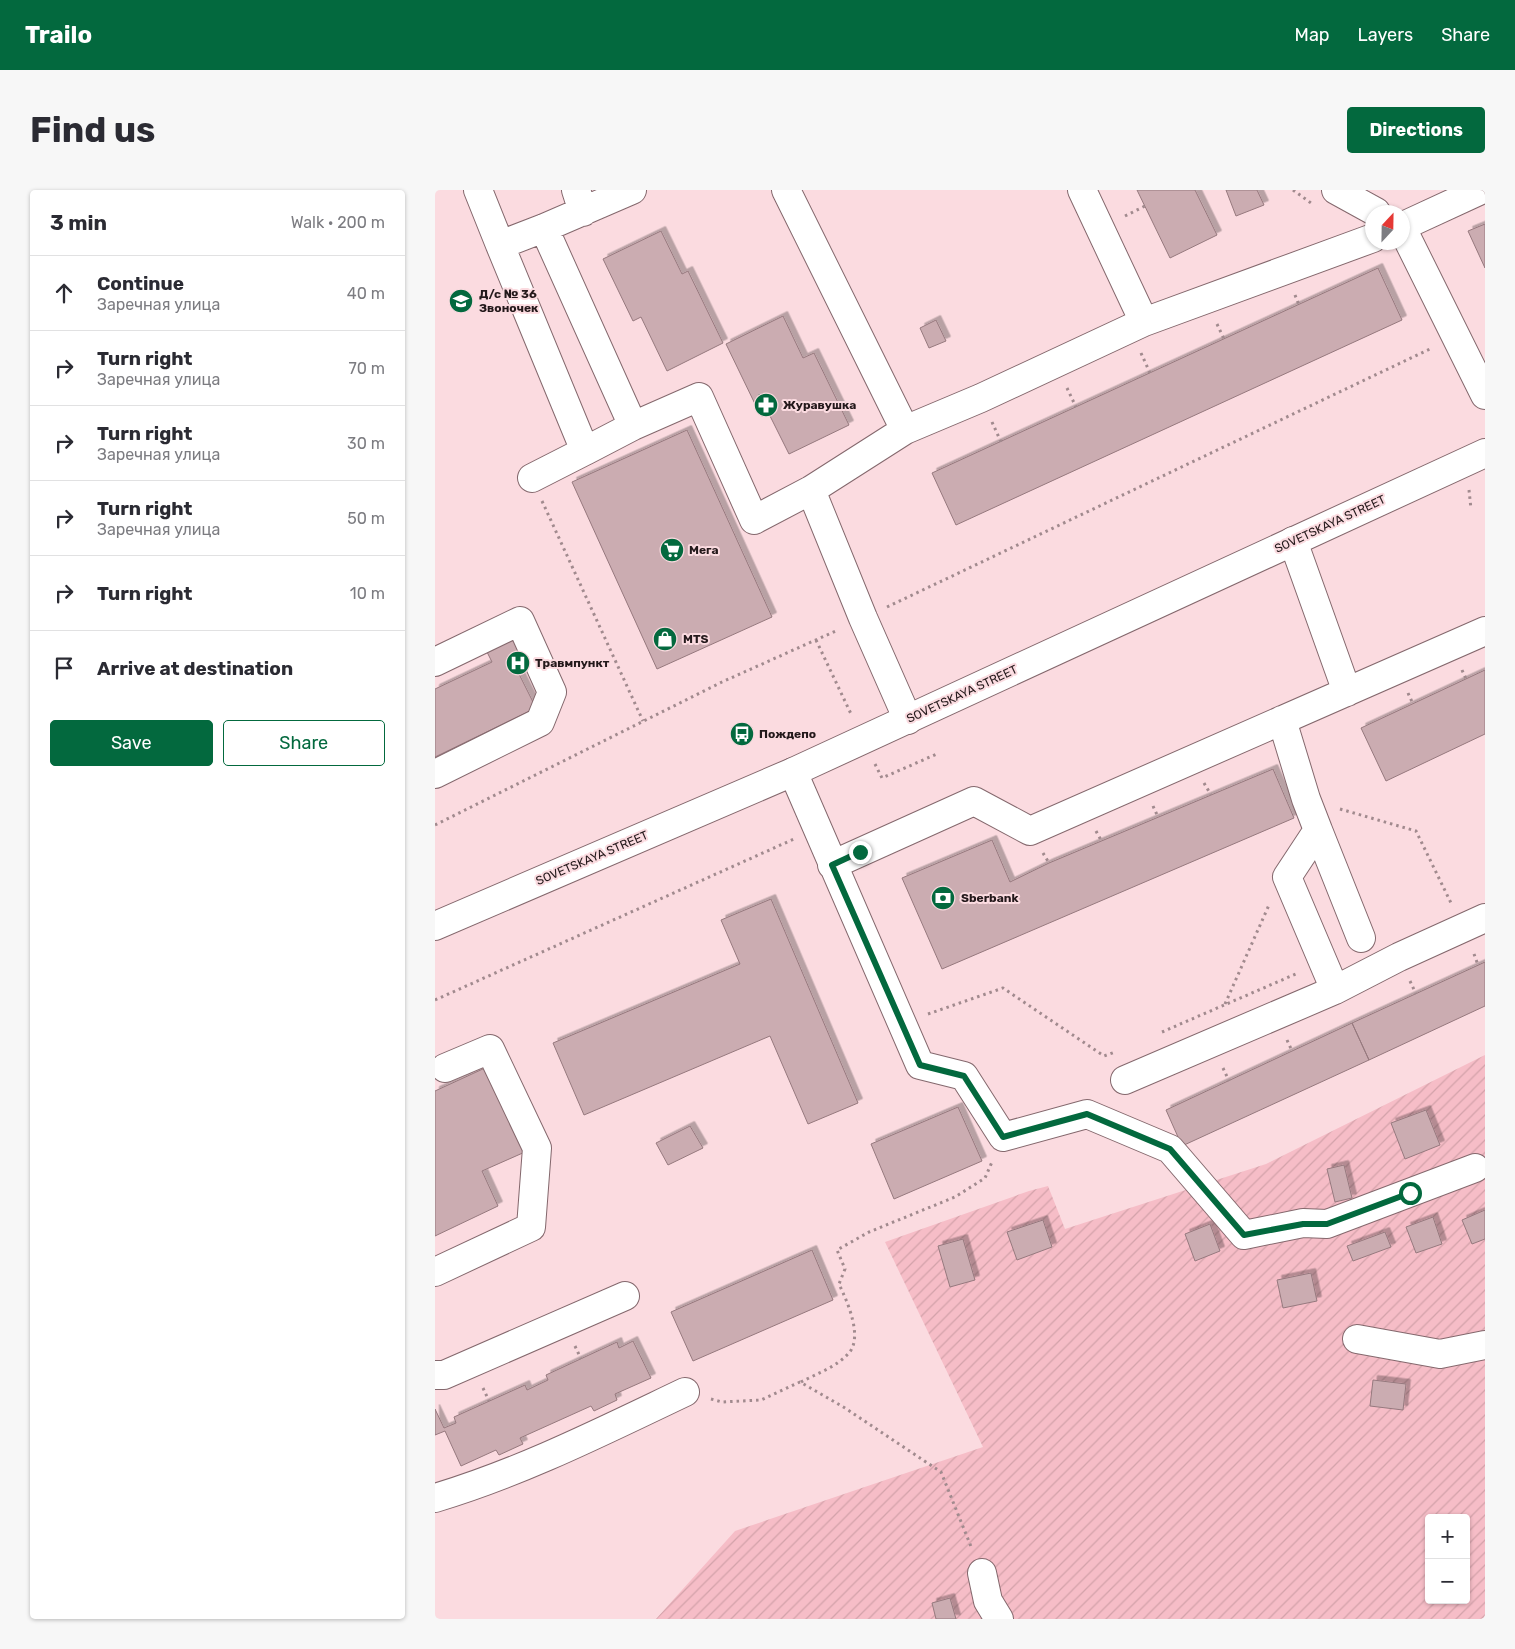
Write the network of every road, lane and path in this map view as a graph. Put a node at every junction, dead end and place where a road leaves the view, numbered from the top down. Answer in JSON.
{"nodes":[{"id":1,"x":478,"y":190,"type":"edge"},
{"id":2,"x":632,"y":190,"type":"edge"},
{"id":3,"x":786,"y":190,"type":"edge"},
{"id":4,"x":1082,"y":190,"type":"edge"},
{"id":5,"x":1336,"y":190,"type":"edge"},
{"id":6,"x":1481,"y":190,"type":"edge"},
{"id":7,"x":579,"y":201,"type":"edge"},
{"id":8,"x":1365,"y":206,"type":"edge"},
{"id":9,"x":1410,"y":225,"type":"edge"},
{"id":10,"x":544,"y":228,"type":"junction"},
{"id":11,"x":1365,"y":241,"type":"edge"},
{"id":12,"x":1410,"y":243,"type":"edge"},
{"id":13,"x":500,"y":245,"type":"junction"},
{"id":14,"x":1144,"y":322,"type":"junction"},
{"id":15,"x":1455,"y":337,"type":"junction"},
{"id":16,"x":1485,"y":395,"type":"edge"},
{"id":17,"x":633,"y":426,"type":"junction"},
{"id":18,"x":905,"y":430,"type":"junction"},
{"id":19,"x":585,"y":451,"type":"junction"},
{"id":20,"x":1475,"y":457,"type":"edge"},
{"id":21,"x":532,"y":478,"type":"joint"},
{"id":22,"x":811,"y":490,"type":"junction"},
{"id":23,"x":1471,"y":509,"type":"dead end"},
{"id":24,"x":1293,"y":541,"type":"junction"},
{"id":25,"x":863,"y":618,"type":"junction"},
{"id":26,"x":1485,"y":632,"type":"edge"},
{"id":27,"x":435,"y":662,"type":"edge"},
{"id":28,"x":1347,"y":692,"type":"junction"},
{"id":29,"x":907,"y":720,"type":"junction"},
{"id":30,"x":1282,"y":720,"type":"junction"},
{"id":31,"x":643,"y":721,"type":"junction"},
{"id":32,"x":793,"y":772,"type":"junction"},
{"id":33,"x":435,"y":774,"type":"edge"},
{"id":34,"x":1306,"y":799,"type":"junction"},
{"id":35,"x":435,"y":825,"type":"edge"},
{"id":36,"x":817,"y":828,"type":"junction"},
{"id":37,"x":1318,"y":830,"type":"junction"},
{"id":38,"x":832,"y":865,"type":"junction"},
{"id":39,"x":1287,"y":877,"type":"junction"},
{"id":40,"x":1453,"y":907,"type":"dead end"},
{"id":41,"x":1485,"y":918,"type":"edge"},
{"id":42,"x":435,"y":926,"type":"edge"},
{"id":43,"x":1361,"y":938,"type":"dead end"},
{"id":44,"x":1323,"y":962,"type":"junction"},
{"id":45,"x":1335,"y":990,"type":"junction"},
{"id":46,"x":435,"y":1000,"type":"edge"},
{"id":47,"x":1225,"y":1004,"type":"junction"},
{"id":48,"x":925,"y":1006,"type":"dead end"},
{"id":49,"x":1161,"y":1032,"type":"dead end"},
{"id":50,"x":1121,"y":1050,"type":"dead end"},
{"id":51,"x":445,"y":1068,"type":"dead end"},
{"id":52,"x":1125,"y":1080,"type":"dead end"},
{"id":53,"x":1003,"y":1137,"type":"junction"},
{"id":54,"x":1475,"y":1168,"type":"dead end"},
{"id":55,"x":435,"y":1272,"type":"edge"},
{"id":56,"x":625,"y":1296,"type":"dead end"},
{"id":57,"x":1357,"y":1339,"type":"dead end"},
{"id":58,"x":1485,"y":1345,"type":"edge"},
{"id":59,"x":435,"y":1375,"type":"edge"},
{"id":60,"x":800,"y":1382,"type":"junction"},
{"id":61,"x":685,"y":1392,"type":"joint"},
{"id":62,"x":435,"y":1498,"type":"edge"},
{"id":63,"x":982,"y":1573,"type":"joint"},
{"id":64,"x":999,"y":1619,"type":"edge"}],
"edges":[{"from":1,"to":13,"type":"main road"},
{"from":2,"to":7,"type":"main road"},
{"from":3,"to":18,"type":"main road"},
{"from":4,"to":14,"type":"main road"},
{"from":5,"to":8,"type":"main road"},
{"from":6,"to":9,"type":"main road"},
{"from":7,"to":10,"type":"main road"},
{"from":10,"to":13,"type":"main road"},
{"from":10,"to":17,"type":"main road"},
{"from":11,"to":14,"type":"main road"},
{"from":12,"to":15,"type":"main road"},
{"from":13,"to":19,"type":"main road"},
{"from":14,"to":18,"type":"main road"},
{"from":15,"to":16,"type":"main road"},
{"from":15,"to":25,"type":"path"},
{"from":17,"to":19,"type":"main road"},
{"from":17,"to":22,"type":"main road"},
{"from":18,"to":22,"type":"main road"},
{"from":19,"to":21,"type":"main road"},
{"from":20,"to":23,"type":"path"},
{"from":20,"to":24,"type":"main road","name":"SOVETSKAYA STREET"},
{"from":21,"to":31,"type":"path"},
{"from":22,"to":25,"type":"main road"},
{"from":24,"to":28,"type":"main road"},
{"from":24,"to":29,"type":"main road","name":"SOVETSKAYA STREET"},
{"from":25,"to":29,"type":"main road"},
{"from":25,"to":31,"type":"path"},
{"from":26,"to":28,"type":"main road"},
{"from":27,"to":33,"type":"main road"},
{"from":28,"to":30,"type":"main road"},
{"from":29,"to":32,"type":"main road","name":"SOVETSKAYA STREET"},
{"from":30,"to":34,"type":"main road"},
{"from":30,"to":38,"type":"main road"},
{"from":31,"to":35,"type":"path"},
{"from":32,"to":36,"type":"main road"},
{"from":32,"to":42,"type":"main road","name":"SOVETSKAYA STREET"},
{"from":34,"to":37,"type":"main road"},
{"from":34,"to":40,"type":"path"},
{"from":36,"to":38,"type":"main road"},
{"from":36,"to":46,"type":"path"},
{"from":37,"to":39,"type":"main road"},
{"from":37,"to":43,"type":"main road"},
{"from":38,"to":53,"type":"main road"},
{"from":39,"to":44,"type":"main road"},
{"from":39,"to":47,"type":"path"},
{"from":41,"to":45,"type":"main road"},
{"from":44,"to":45,"type":"main road"},
{"from":44,"to":47,"type":"path"},
{"from":45,"to":52,"type":"main road"},
{"from":47,"to":49,"type":"path"},
{"from":48,"to":50,"type":"path"},
{"from":51,"to":55,"type":"main road"},
{"from":53,"to":54,"type":"main road"},
{"from":53,"to":60,"type":"path"},
{"from":56,"to":59,"type":"main road"},
{"from":57,"to":58,"type":"main road"},
{"from":60,"to":61,"type":"path"},
{"from":60,"to":63,"type":"path"},
{"from":61,"to":62,"type":"main road"},
{"from":63,"to":64,"type":"main road"}]}
